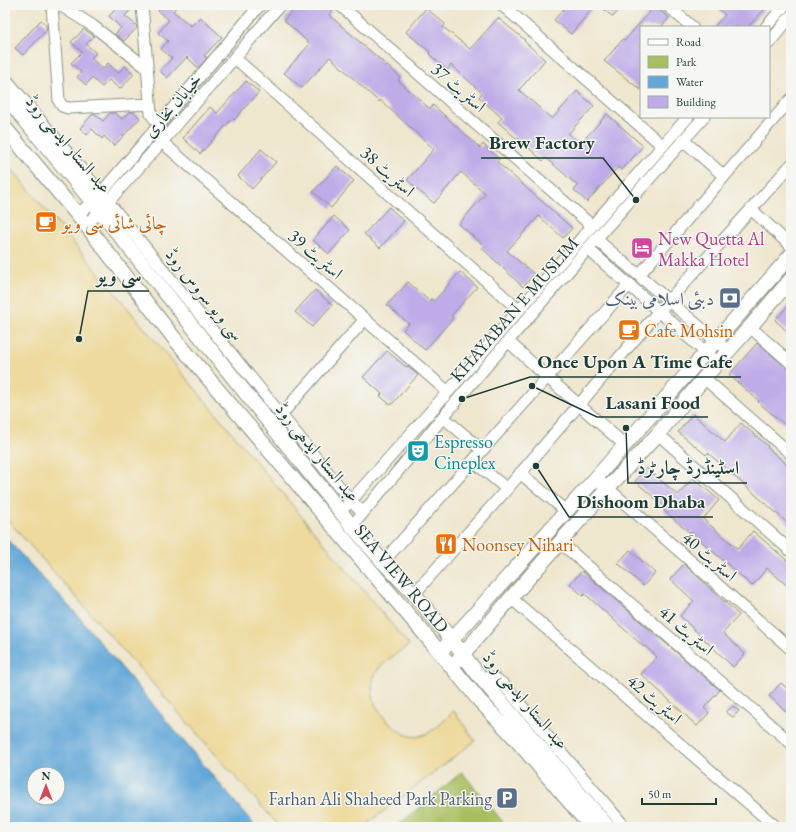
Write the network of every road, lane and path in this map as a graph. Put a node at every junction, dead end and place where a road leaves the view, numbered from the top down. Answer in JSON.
{"nodes":[{"id":1,"x":52,"y":5,"type":"edge"},
{"id":2,"x":60,"y":5,"type":"edge"},
{"id":3,"x":142,"y":5,"type":"edge"},
{"id":4,"x":260,"y":5,"type":"edge"},
{"id":5,"x":280,"y":5,"type":"edge"},
{"id":6,"x":340,"y":5,"type":"edge"},
{"id":7,"x":502,"y":5,"type":"edge"},
{"id":8,"x":667,"y":5,"type":"edge"},
{"id":9,"x":785,"y":5,"type":"edge"},
{"id":10,"x":791,"y":16,"type":"edge"},
{"id":11,"x":691,"y":26,"type":"edge"},
{"id":12,"x":767,"y":26,"type":"edge"},
{"id":13,"x":770,"y":42,"type":"edge"},
{"id":14,"x":235,"y":58,"type":"junction"},
{"id":15,"x":147,"y":68,"type":"junction"},
{"id":16,"x":5,"y":78,"type":"edge"},
{"id":17,"x":5,"y":96,"type":"edge"},
{"id":18,"x":791,"y":99,"type":"edge"},
{"id":19,"x":150,"y":104,"type":"junction"},
{"id":20,"x":687,"y":118,"type":"edge"},
{"id":21,"x":703,"y":118,"type":"edge"},
{"id":22,"x":159,"y":125,"type":"junction"},
{"id":23,"x":5,"y":128,"type":"edge"},
{"id":24,"x":684,"y":140,"type":"junction"},
{"id":25,"x":162,"y":142,"type":"junction"},
{"id":26,"x":663,"y":146,"type":"junction"},
{"id":27,"x":791,"y":165,"type":"edge"},
{"id":28,"x":724,"y":176,"type":"junction"},
{"id":29,"x":623,"y":191,"type":"junction"},
{"id":30,"x":632,"y":199,"type":"junction"},
{"id":31,"x":100,"y":202,"type":"junction"},
{"id":32,"x":751,"y":209,"type":"junction"},
{"id":33,"x":82,"y":220,"type":"junction"},
{"id":34,"x":592,"y":226,"type":"junction"},
{"id":35,"x":596,"y":239,"type":"junction"},
{"id":36,"x":791,"y":246,"type":"edge"},
{"id":37,"x":588,"y":249,"type":"junction"},
{"id":38,"x":791,"y":255,"type":"edge"},
{"id":39,"x":639,"y":275,"type":"junction"},
{"id":40,"x":791,"y":278,"type":"edge"},
{"id":41,"x":630,"y":284,"type":"junction"},
{"id":42,"x":539,"y":287,"type":"junction"},
{"id":43,"x":549,"y":295,"type":"junction"},
{"id":44,"x":669,"y":301,"type":"junction"},
{"id":45,"x":519,"y":310,"type":"junction"},
{"id":46,"x":659,"y":311,"type":"junction"},
{"id":47,"x":365,"y":319,"type":"junction"},
{"id":48,"x":750,"y":327,"type":"junction"},
{"id":49,"x":715,"y":340,"type":"junction"},
{"id":50,"x":509,"y":342,"type":"junction"},
{"id":51,"x":728,"y":351,"type":"junction"},
{"id":52,"x":705,"y":352,"type":"junction"},
{"id":53,"x":718,"y":362,"type":"junction"},
{"id":54,"x":791,"y":364,"type":"edge"},
{"id":55,"x":547,"y":377,"type":"junction"},
{"id":56,"x":704,"y":378,"type":"junction"},
{"id":57,"x":448,"y":392,"type":"junction"},
{"id":58,"x":579,"y":405,"type":"junction"},
{"id":59,"x":281,"y":415,"type":"junction"},
{"id":60,"x":443,"y":417,"type":"junction"},
{"id":61,"x":658,"y":434,"type":"junction"},
{"id":62,"x":625,"y":445,"type":"junction"},
{"id":63,"x":482,"y":450,"type":"junction"},
{"id":64,"x":791,"y":454,"type":"edge"},
{"id":65,"x":473,"y":461,"type":"junction"},
{"id":66,"x":520,"y":473,"type":"junction"},
{"id":67,"x":596,"y":478,"type":"junction"},
{"id":68,"x":507,"y":489,"type":"junction"},
{"id":69,"x":607,"y":489,"type":"junction"},
{"id":70,"x":351,"y":501,"type":"junction"},
{"id":71,"x":341,"y":511,"type":"junction"},
{"id":72,"x":566,"y":511,"type":"junction"},
{"id":73,"x":363,"y":513,"type":"junction"},
{"id":74,"x":352,"y":526,"type":"junction"},
{"id":75,"x":561,"y":543,"type":"junction"},
{"id":76,"x":791,"y":551,"type":"edge"},
{"id":77,"x":383,"y":562,"type":"junction"},
{"id":78,"x":414,"y":594,"type":"junction"},
{"id":79,"x":511,"y":598,"type":"junction"},
{"id":80,"x":452,"y":640,"type":"junction"},
{"id":81,"x":791,"y":649,"type":"edge"},
{"id":82,"x":439,"y":652,"type":"junction"},
{"id":83,"x":463,"y":655,"type":"junction"},
{"id":84,"x":452,"y":667,"type":"junction"},
{"id":85,"x":480,"y":677,"type":"junction"},
{"id":86,"x":791,"y":743,"type":"edge"},
{"id":87,"x":590,"y":827,"type":"edge"},
{"id":88,"x":608,"y":827,"type":"edge"},
{"id":89,"x":625,"y":827,"type":"edge"},
{"id":90,"x":776,"y":827,"type":"edge"}],
"edges":[{"from":1,"to":19,"type":"street"},
{"from":2,"to":15,"type":"street"},
{"from":3,"to":15,"type":"street"},
{"from":4,"to":22,"type":"street","name":"خیابان بخاری"},
{"from":5,"to":14,"type":"street","name":"خیابان بخاری"},
{"from":6,"to":34,"type":"street","name":"اسٹریٹ 37"},
{"from":7,"to":26,"type":"street"},
{"from":8,"to":11,"type":"street"},
{"from":9,"to":12,"type":"street"},
{"from":10,"to":13,"type":"street"},
{"from":14,"to":25,"type":"street","name":"خیابان بخاری"},
{"from":14,"to":45,"type":"street","name":"اسٹریٹ 38"},
{"from":15,"to":19,"type":"street"},
{"from":16,"to":31,"type":"street","name":"سی ویو سروس روڈ"},
{"from":17,"to":31,"type":"main road","name":"عبد الستار ایدھی روڈ"},
{"from":18,"to":28,"type":"street"},
{"from":19,"to":22,"type":"street"},
{"from":20,"to":26,"type":"street","name":"KHAYABAN E MUSLIM"},
{"from":21,"to":24,"type":"street","name":"KHAYABAN E MUSLIM"},
{"from":22,"to":31,"type":"street","name":"خیابان بخاری"},
{"from":23,"to":33,"type":"main road","name":"SEA VIEW ROAD"},
{"from":24,"to":28,"type":"street"},
{"from":24,"to":30,"type":"street","name":"KHAYABAN E MUSLIM"},
{"from":25,"to":31,"type":"street","name":"خیابان بخاری"},
{"from":25,"to":47,"type":"street","name":"اسٹریٹ 39"},
{"from":26,"to":29,"type":"street","name":"KHAYABAN E MUSLIM"},
{"from":27,"to":32,"type":"street"},
{"from":28,"to":39,"type":"street"},
{"from":29,"to":30,"type":"street"},
{"from":29,"to":34,"type":"street","name":"KHAYABAN E MUSLIM"},
{"from":30,"to":35,"type":"street","name":"KHAYABAN E MUSLIM"},
{"from":31,"to":33,"type":"street","name":"خیابان بخاری"},
{"from":31,"to":59,"type":"street","name":"سی ویو سروس روڈ"},
{"from":31,"to":71,"type":"main road","name":"عبد الستار ایدھی روڈ"},
{"from":32,"to":36,"type":"street"},
{"from":32,"to":44,"type":"street"},
{"from":33,"to":82,"type":"main road","name":"SEA VIEW ROAD"},
{"from":34,"to":42,"type":"street","name":"KHAYABAN E MUSLIM"},
{"from":35,"to":37,"type":"street","name":"KHAYABAN E MUSLIM"},
{"from":35,"to":39,"type":"street"},
{"from":37,"to":41,"type":"street"},
{"from":37,"to":43,"type":"street","name":"KHAYABAN E MUSLIM"},
{"from":38,"to":49,"type":"main road"},
{"from":39,"to":44,"type":"street"},
{"from":40,"to":48,"type":"main road"},
{"from":41,"to":46,"type":"street"},
{"from":41,"to":55,"type":"street"},
{"from":42,"to":43,"type":"street"},
{"from":42,"to":45,"type":"street","name":"KHAYABAN E MUSLIM"},
{"from":43,"to":50,"type":"street","name":"KHAYABAN E MUSLIM"},
{"from":44,"to":46,"type":"street"},
{"from":44,"to":49,"type":"street"},
{"from":45,"to":57,"type":"street","name":"KHAYABAN E MUSLIM"},
{"from":46,"to":52,"type":"street"},
{"from":46,"to":58,"type":"street"},
{"from":47,"to":57,"type":"street","name":"اسٹریٹ 39"},
{"from":47,"to":59,"type":"street"},
{"from":48,"to":51,"type":"main road"},
{"from":48,"to":54,"type":"street"},
{"from":49,"to":51,"type":"street"},
{"from":49,"to":52,"type":"main road"},
{"from":50,"to":55,"type":"street"},
{"from":50,"to":60,"type":"street","name":"KHAYABAN E MUSLIM"},
{"from":51,"to":53,"type":"main road"},
{"from":52,"to":53,"type":"street"},
{"from":52,"to":62,"type":"main road"},
{"from":53,"to":56,"type":"main road"},
{"from":55,"to":58,"type":"street"},
{"from":55,"to":63,"type":"street"},
{"from":56,"to":61,"type":"main road"},
{"from":56,"to":64,"type":"street"},
{"from":57,"to":70,"type":"street","name":"KHAYABAN E MUSLIM"},
{"from":58,"to":62,"type":"street"},
{"from":58,"to":66,"type":"street"},
{"from":59,"to":70,"type":"street","name":"سی ویو سروس روڈ"},
{"from":60,"to":63,"type":"street"},
{"from":60,"to":73,"type":"street","name":"KHAYABAN E MUSLIM"},
{"from":61,"to":69,"type":"main road"},
{"from":61,"to":76,"type":"street"},
{"from":62,"to":67,"type":"main road"},
{"from":63,"to":65,"type":"street"},
{"from":65,"to":68,"type":"street"},
{"from":65,"to":77,"type":"street"},
{"from":66,"to":68,"type":"street"},
{"from":66,"to":72,"type":"street"},
{"from":67,"to":69,"type":"street","name":"اسٹریٹ 40"},
{"from":67,"to":72,"type":"main road"},
{"from":68,"to":78,"type":"street"},
{"from":69,"to":75,"type":"main road"},
{"from":69,"to":81,"type":"street","name":"اسٹریٹ 40"},
{"from":70,"to":71,"type":"street","name":"KHAYABAN E MUSLIM"},
{"from":70,"to":73,"type":"street","name":"سی ویو سروس روڈ"},
{"from":71,"to":74,"type":"main road","name":"عبد الستار ایدھی روڈ"},
{"from":72,"to":80,"type":"main road"},
{"from":73,"to":74,"type":"street","name":"KHAYABAN E MUSLIM"},
{"from":74,"to":77,"type":"main road","name":"عبد الستار ایدھی روڈ"},
{"from":75,"to":79,"type":"main road"},
{"from":75,"to":86,"type":"street","name":"اسٹریٹ 41"},
{"from":77,"to":78,"type":"main road","name":"عبد الستار ایدھی روڈ"},
{"from":78,"to":80,"type":"main road","name":"عبد الستار ایدھی روڈ"},
{"from":79,"to":83,"type":"main road"},
{"from":79,"to":90,"type":"street","name":"اسٹریٹ 42"},
{"from":80,"to":82,"type":"main road"},
{"from":80,"to":83,"type":"main road","name":"عبد الستار ایدھی روڈ"},
{"from":82,"to":84,"type":"main road","name":"SEA VIEW ROAD"},
{"from":83,"to":84,"type":"main road"},
{"from":83,"to":85,"type":"main road","name":"عبد الستار ایدھی روڈ"},
{"from":84,"to":87,"type":"main road","name":"SEA VIEW ROAD"},
{"from":85,"to":88,"type":"main road","name":"عبد الستار ایدھی روڈ"},
{"from":85,"to":89,"type":"street"}]}
